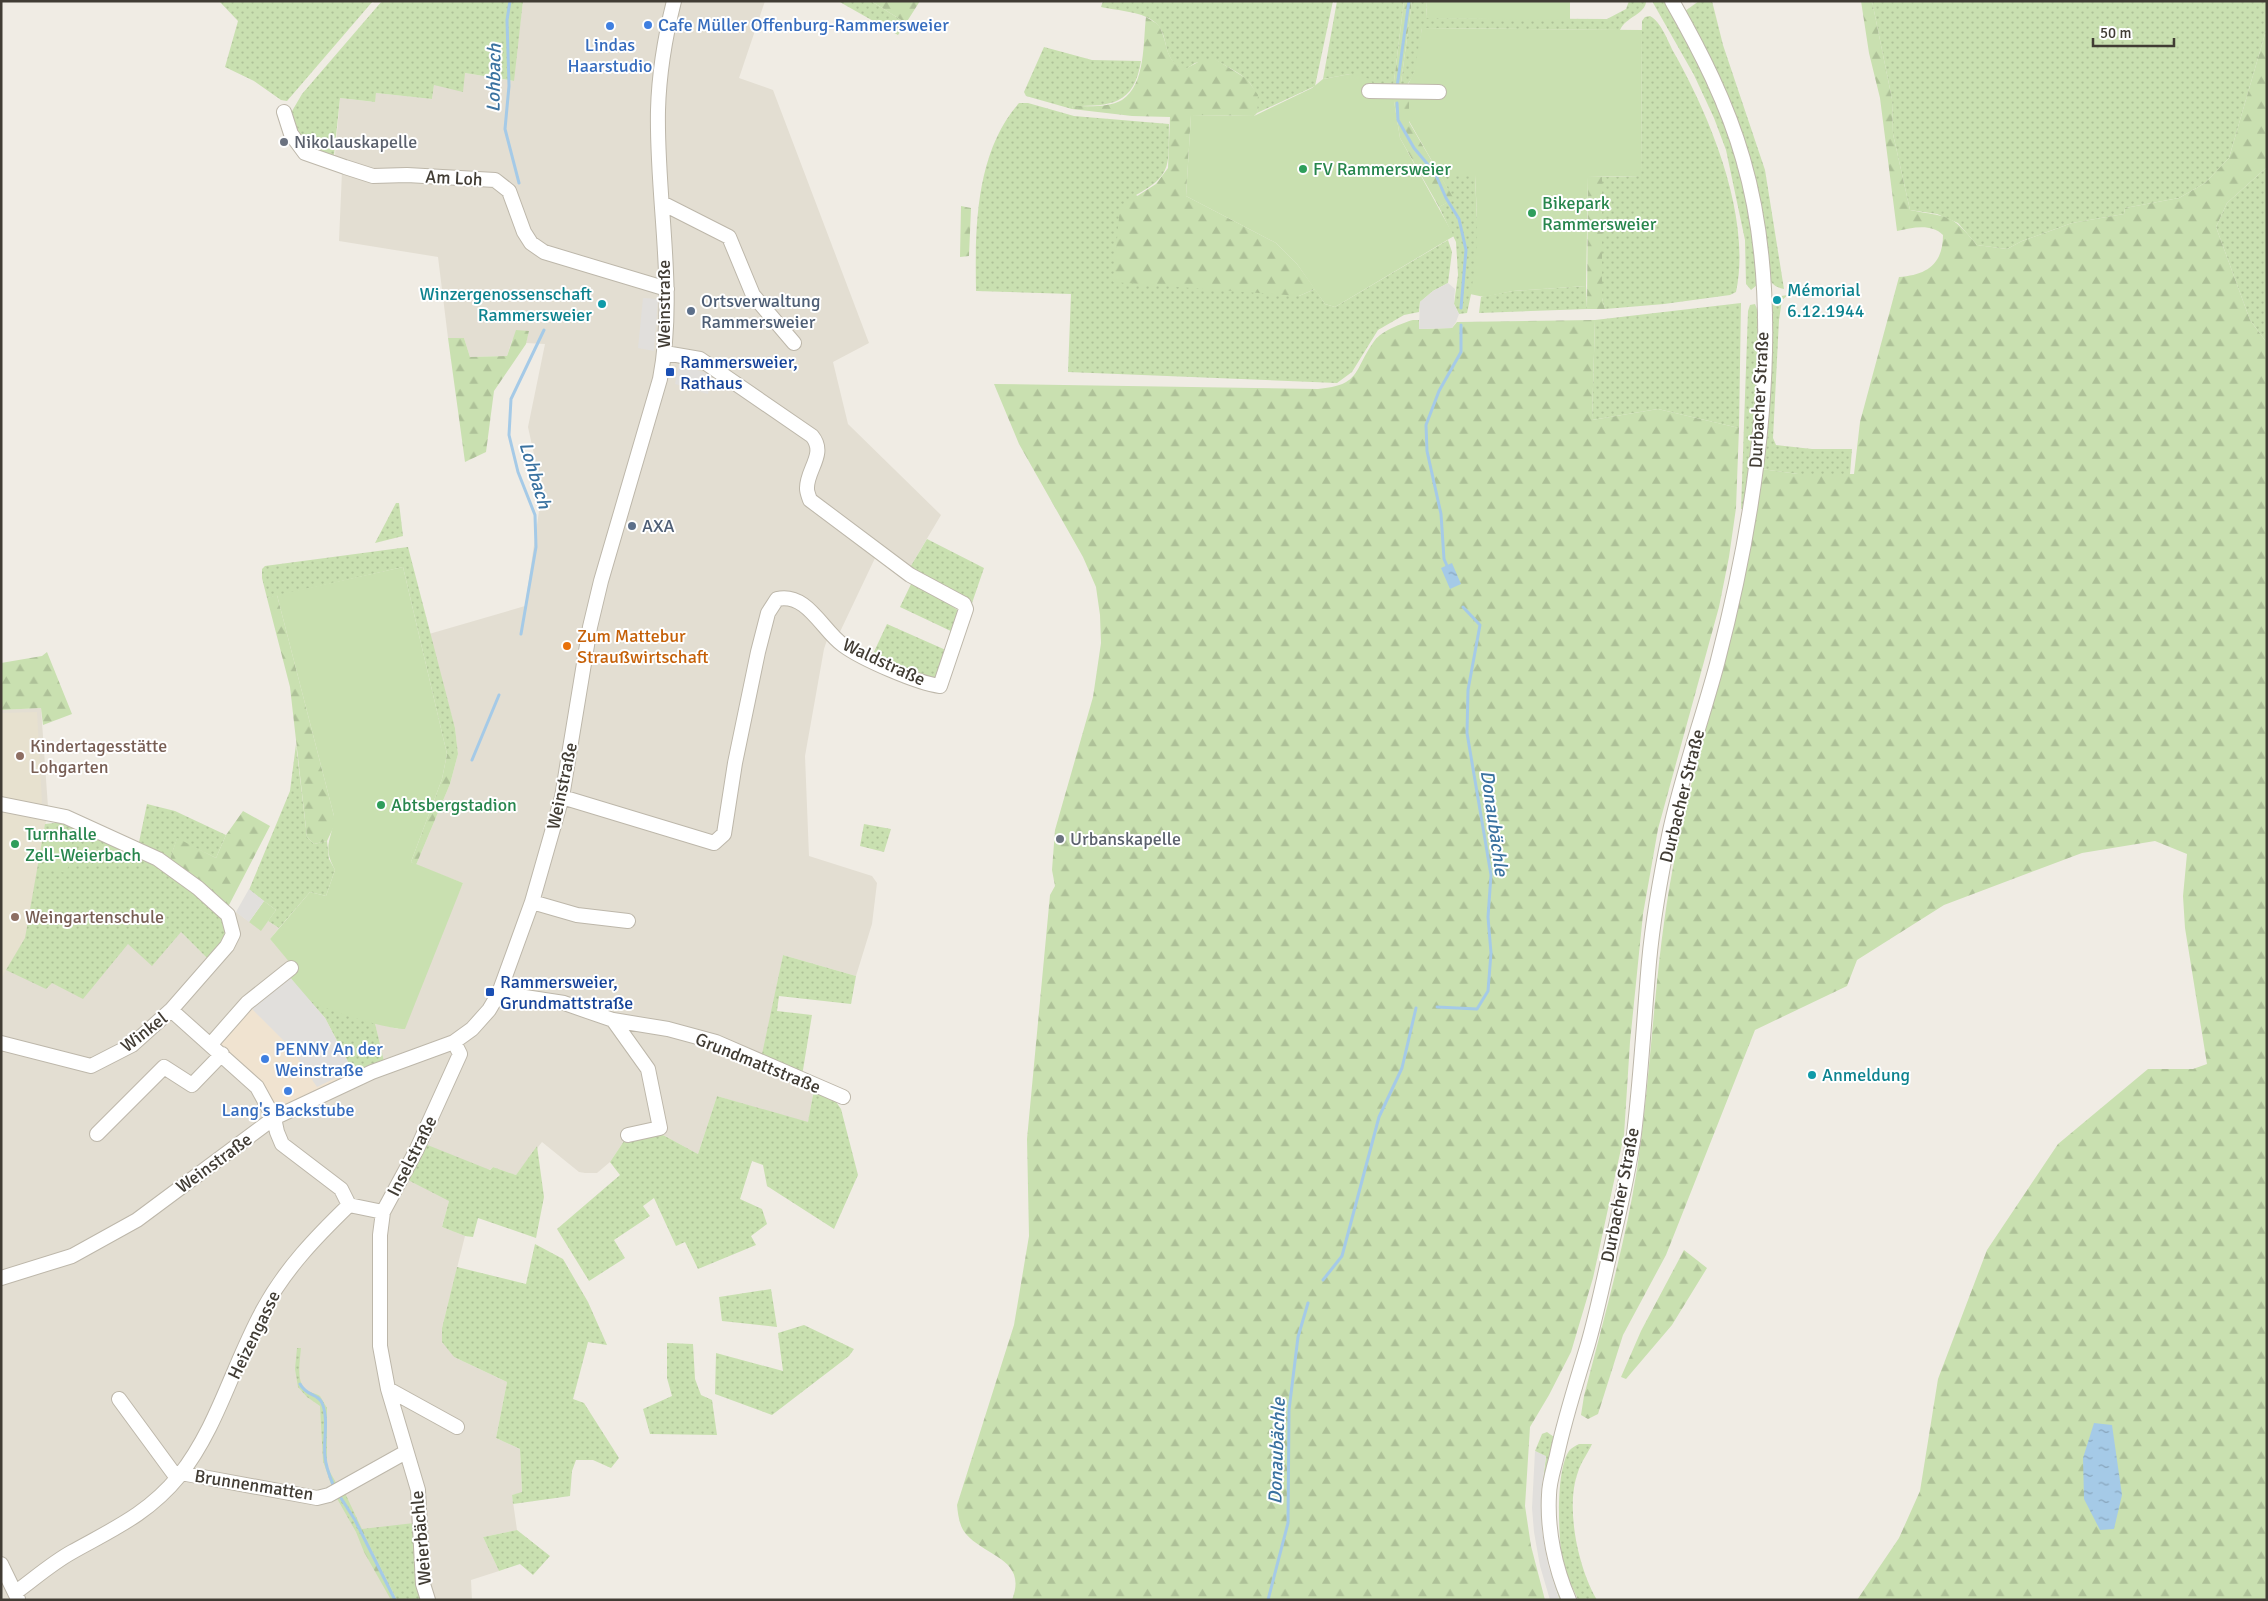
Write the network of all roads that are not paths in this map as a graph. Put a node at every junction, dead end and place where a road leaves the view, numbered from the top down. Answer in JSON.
{"nodes":[{"id":1,"x":674,"y":1,"type":"edge"},
{"id":2,"x":1672,"y":1,"type":"edge"},
{"id":3,"x":1369,"y":91,"type":"dead end"},
{"id":4,"x":1439,"y":92,"type":"dead end"},
{"id":5,"x":284,"y":112,"type":"dead end"},
{"id":6,"x":662,"y":203,"type":"junction"},
{"id":7,"x":667,"y":289,"type":"junction"},
{"id":8,"x":794,"y":343,"type":"dead end"},
{"id":9,"x":665,"y":353,"type":"junction"},
{"id":10,"x":562,"y":797,"type":"junction"},
{"id":11,"x":1,"y":804,"type":"edge"},
{"id":12,"x":532,"y":902,"type":"junction"},
{"id":13,"x":628,"y":921,"type":"dead end"},
{"id":14,"x":291,"y":968,"type":"dead end"},
{"id":15,"x":499,"y":993,"type":"junction"},
{"id":16,"x":171,"y":1010,"type":"junction"},
{"id":17,"x":613,"y":1020,"type":"junction"},
{"id":18,"x":454,"y":1042,"type":"junction"},
{"id":19,"x":1,"y":1043,"type":"edge"},
{"id":20,"x":211,"y":1044,"type":"junction"},
{"id":21,"x":222,"y":1054,"type":"junction"},
{"id":22,"x":843,"y":1097,"type":"dead end"},
{"id":23,"x":274,"y":1118,"type":"junction"},
{"id":24,"x":97,"y":1134,"type":"dead end"},
{"id":25,"x":628,"y":1135,"type":"dead end"},
{"id":26,"x":349,"y":1205,"type":"junction"},
{"id":27,"x":383,"y":1212,"type":"junction"},
{"id":28,"x":1,"y":1278,"type":"edge"},
{"id":29,"x":388,"y":1389,"type":"junction"},
{"id":30,"x":119,"y":1399,"type":"dead end"},
{"id":31,"x":457,"y":1428,"type":"dead end"},
{"id":32,"x":406,"y":1452,"type":"junction"},
{"id":33,"x":179,"y":1476,"type":"junction"},
{"id":34,"x":1,"y":1564,"type":"edge"},
{"id":35,"x":17,"y":1596,"type":"edge"},
{"id":36,"x":428,"y":1600,"type":"edge"},
{"id":37,"x":1569,"y":1600,"type":"edge"}],
"edges":[{"from":1,"to":6,"type":"street","name":"Weinstraße"},
{"from":2,"to":37,"type":"street","name":"Durbacher Straße"},
{"from":3,"to":4,"type":"street"},
{"from":5,"to":7,"type":"street","name":"Am Loh"},
{"from":6,"to":7,"type":"street","name":"Weinstraße"},
{"from":6,"to":8,"type":"street"},
{"from":7,"to":9,"type":"street","name":"Weinstraße"},
{"from":9,"to":10,"type":"street","name":"Weinstraße"},
{"from":9,"to":10,"type":"street","name":"Waldstraße"},
{"from":10,"to":12,"type":"street","name":"Weinstraße"},
{"from":11,"to":16,"type":"street"},
{"from":12,"to":13,"type":"street"},
{"from":12,"to":15,"type":"street","name":"Weinstraße"},
{"from":14,"to":20,"type":"street"},
{"from":15,"to":17,"type":"street","name":"Grundmattstraße"},
{"from":15,"to":18,"type":"street","name":"Weinstraße"},
{"from":16,"to":19,"type":"street","name":"Winkel"},
{"from":16,"to":20,"type":"street","name":"Winkel"},
{"from":17,"to":22,"type":"street","name":"Grundmattstraße"},
{"from":17,"to":25,"type":"street"},
{"from":18,"to":23,"type":"street","name":"Weinstraße"},
{"from":18,"to":27,"type":"street","name":"Inselstraße"},
{"from":20,"to":21,"type":"street","name":"Winkel"},
{"from":21,"to":23,"type":"street","name":"Winkel"},
{"from":21,"to":24,"type":"street"},
{"from":23,"to":26,"type":"street"},
{"from":23,"to":28,"type":"street","name":"Weinstraße"},
{"from":26,"to":27,"type":"street","name":"Inselstraße"},
{"from":26,"to":33,"type":"street","name":"Heizengasse"},
{"from":27,"to":29,"type":"street","name":"Weierbächle"},
{"from":29,"to":31,"type":"street"},
{"from":29,"to":32,"type":"street","name":"Weierbächle"},
{"from":30,"to":33,"type":"street"},
{"from":32,"to":33,"type":"street","name":"Brunnenmatten"},
{"from":32,"to":36,"type":"street","name":"Weierbächle"},
{"from":33,"to":35,"type":"street","name":"Heizengasse"},
{"from":34,"to":35,"type":"street"}]}
